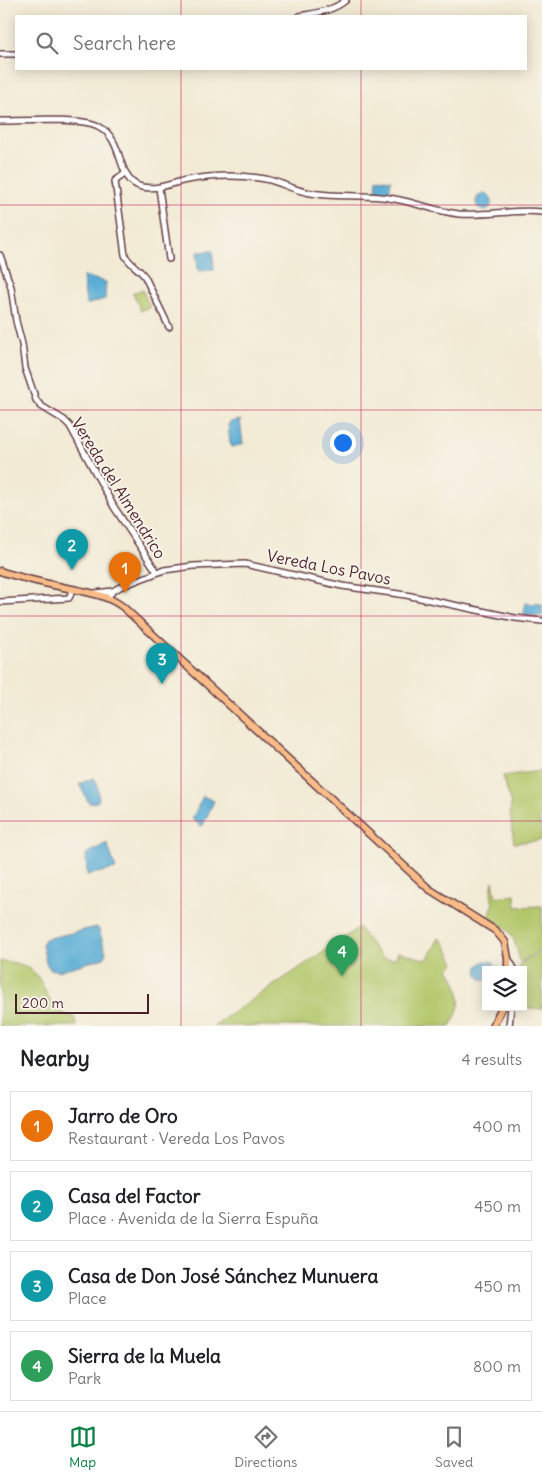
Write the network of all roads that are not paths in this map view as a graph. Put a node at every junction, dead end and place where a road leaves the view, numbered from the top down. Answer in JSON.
{"nodes":[{"id":1,"x":346,"y":0,"type":"edge"},
{"id":2,"x":307,"y":15,"type":"edge"},
{"id":3,"x":0,"y":54,"type":"edge"},
{"id":4,"x":15,"y":54,"type":"edge"},
{"id":5,"x":0,"y":121,"type":"edge"},
{"id":6,"x":126,"y":174,"type":"junction"},
{"id":7,"x":159,"y":188,"type":"junction"},
{"id":8,"x":542,"y":212,"type":"edge"},
{"id":9,"x":0,"y":255,"type":"edge"},
{"id":10,"x":169,"y":259,"type":"dead end"},
{"id":11,"x":169,"y":327,"type":"dead end"},
{"id":12,"x":0,"y":571,"type":"edge"},
{"id":13,"x":157,"y":572,"type":"junction"},
{"id":14,"x":73,"y":589,"type":"junction"},
{"id":15,"x":113,"y":591,"type":"junction"},
{"id":16,"x":95,"y":593,"type":"junction"},
{"id":17,"x":108,"y":597,"type":"junction"},
{"id":18,"x":0,"y":602,"type":"edge"},
{"id":19,"x":542,"y":621,"type":"edge"},
{"id":20,"x":508,"y":958,"type":"junction"},
{"id":21,"x":508,"y":966,"type":"edge"},
{"id":22,"x":513,"y":966,"type":"edge"},
{"id":23,"x":500,"y":1011,"type":"edge"},
{"id":24,"x":511,"y":1011,"type":"edge"},
{"id":25,"x":493,"y":1026,"type":"edge"},
{"id":26,"x":509,"y":1026,"type":"edge"}],
"edges":[{"from":1,"to":2,"type":"street"},
{"from":3,"to":4,"type":"street"},
{"from":5,"to":6,"type":"street"},
{"from":6,"to":7,"type":"street"},
{"from":6,"to":11,"type":"street"},
{"from":7,"to":8,"type":"street"},
{"from":7,"to":10,"type":"street"},
{"from":9,"to":13,"type":"street","name":"Vereda del Almendrico"},
{"from":12,"to":14,"type":"main road"},
{"from":13,"to":15,"type":"street","name":"Vereda Los Pavos"},
{"from":13,"to":19,"type":"street","name":"Vereda Los Pavos"},
{"from":14,"to":16,"type":"main road"},
{"from":14,"to":18,"type":"street"},
{"from":15,"to":16,"type":"street"},
{"from":15,"to":17,"type":"street"},
{"from":16,"to":17,"type":"main road"},
{"from":17,"to":20,"type":"main road"},
{"from":20,"to":21,"type":"main road"},
{"from":20,"to":22,"type":"street"},
{"from":23,"to":25,"type":"main road"},
{"from":24,"to":26,"type":"street"}]}
